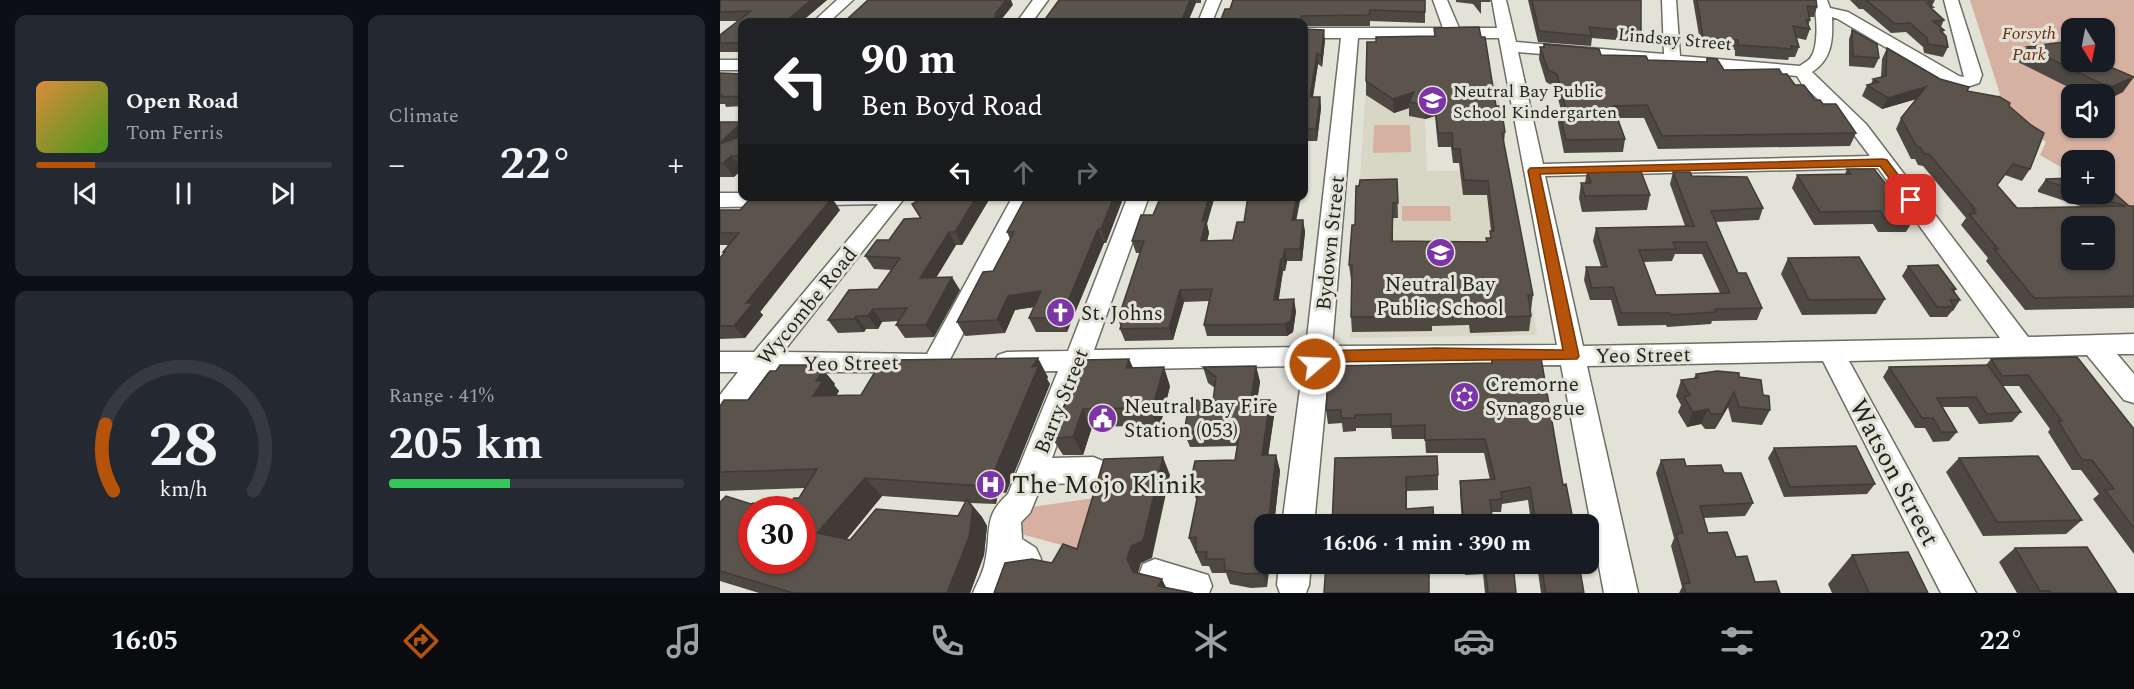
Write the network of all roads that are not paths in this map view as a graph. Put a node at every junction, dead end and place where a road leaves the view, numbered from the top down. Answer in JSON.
{"nodes":[{"id":1,"x":846,"y":0,"type":"edge"},
{"id":2,"x":1041,"y":0,"type":"edge"},
{"id":3,"x":1214,"y":0,"type":"edge"},
{"id":4,"x":1440,"y":0,"type":"edge"},
{"id":5,"x":1498,"y":0,"type":"edge"},
{"id":6,"x":1669,"y":0,"type":"edge"},
{"id":7,"x":1951,"y":0,"type":"edge"},
{"id":8,"x":1822,"y":5,"type":"edge"},
{"id":9,"x":825,"y":18,"type":"edge"},
{"id":10,"x":1027,"y":18,"type":"edge"},
{"id":11,"x":1207,"y":18,"type":"edge"},
{"id":12,"x":1308,"y":33,"type":"edge"},
{"id":13,"x":1350,"y":33,"type":"junction"},
{"id":14,"x":1453,"y":33,"type":"junction"},
{"id":15,"x":1507,"y":39,"type":"junction"},
{"id":16,"x":1672,"y":58,"type":"junction"},
{"id":17,"x":720,"y":65,"type":"edge"},
{"id":18,"x":738,"y":65,"type":"edge"},
{"id":19,"x":1803,"y":71,"type":"junction"},
{"id":20,"x":1883,"y":162,"type":"junction"},
{"id":21,"x":1534,"y":171,"type":"junction"},
{"id":22,"x":720,"y":200,"type":"edge"},
{"id":23,"x":738,"y":200,"type":"edge"},
{"id":24,"x":893,"y":201,"type":"edge"},
{"id":25,"x":1022,"y":201,"type":"edge"},
{"id":26,"x":1137,"y":201,"type":"edge"},
{"id":27,"x":2134,"y":344,"type":"edge"},
{"id":28,"x":2094,"y":345,"type":"junction"},
{"id":29,"x":2021,"y":347,"type":"junction"},
{"id":30,"x":1831,"y":351,"type":"junction"},
{"id":31,"x":1317,"y":356,"type":"junction"},
{"id":32,"x":1571,"y":356,"type":"junction"},
{"id":33,"x":720,"y":362,"type":"edge"},
{"id":34,"x":959,"y":362,"type":"junction"},
{"id":35,"x":1076,"y":362,"type":"junction"},
{"id":36,"x":760,"y":363,"type":"junction"},
{"id":37,"x":2134,"y":392,"type":"edge"},
{"id":38,"x":720,"y":416,"type":"edge"},
{"id":39,"x":1094,"y":470,"type":"dead end"},
{"id":40,"x":1033,"y":471,"type":"junction"},
{"id":41,"x":1299,"y":514,"type":"edge"},
{"id":42,"x":1155,"y":575,"type":"edge"},
{"id":43,"x":1196,"y":586,"type":"dead end"},
{"id":44,"x":990,"y":593,"type":"edge"},
{"id":45,"x":1621,"y":593,"type":"edge"},
{"id":46,"x":1959,"y":593,"type":"edge"}],
"edges":[{"from":1,"to":9,"type":"street"},
{"from":2,"to":10,"type":"street"},
{"from":3,"to":11,"type":"street"},
{"from":4,"to":14,"type":"street"},
{"from":5,"to":15,"type":"street"},
{"from":6,"to":16,"type":"street"},
{"from":7,"to":8,"type":"street"},
{"from":8,"to":19,"type":"street"},
{"from":12,"to":13,"type":"street","name":"Lindsay Street"},
{"from":13,"to":14,"type":"street","name":"Lindsay Street"},
{"from":13,"to":31,"type":"street","name":"Bydown Street"},
{"from":14,"to":15,"type":"street","name":"Lindsay Street"},
{"from":15,"to":16,"type":"street","name":"Lindsay Street"},
{"from":15,"to":21,"type":"street"},
{"from":16,"to":19,"type":"street","name":"Lindsay Street"},
{"from":17,"to":18,"type":"street"},
{"from":19,"to":20,"type":"street"},
{"from":20,"to":21,"type":"street"},
{"from":20,"to":29,"type":"street"},
{"from":21,"to":32,"type":"street"},
{"from":22,"to":23,"type":"street"},
{"from":24,"to":36,"type":"street","name":"Wycombe Road"},
{"from":25,"to":34,"type":"street"},
{"from":26,"to":35,"type":"street","name":"Barry Street"},
{"from":27,"to":28,"type":"street","name":"Yeo Street"},
{"from":28,"to":29,"type":"street","name":"Yeo Street"},
{"from":28,"to":37,"type":"street"},
{"from":29,"to":30,"type":"street","name":"Yeo Street"},
{"from":30,"to":32,"type":"street","name":"Yeo Street"},
{"from":30,"to":46,"type":"street","name":"Watson Street"},
{"from":31,"to":32,"type":"street","name":"Yeo Street"},
{"from":31,"to":35,"type":"street","name":"Yeo Street"},
{"from":31,"to":41,"type":"street","name":"Bydown Street"},
{"from":32,"to":45,"type":"street"},
{"from":33,"to":36,"type":"street","name":"Yeo Street"},
{"from":34,"to":35,"type":"street","name":"Yeo Street"},
{"from":34,"to":36,"type":"street","name":"Yeo Street"},
{"from":35,"to":40,"type":"street","name":"Barry Street"},
{"from":36,"to":38,"type":"street","name":"Wycombe Road"},
{"from":39,"to":40,"type":"street"},
{"from":40,"to":44,"type":"street","name":"Barry Street"},
{"from":42,"to":43,"type":"street"}]}
